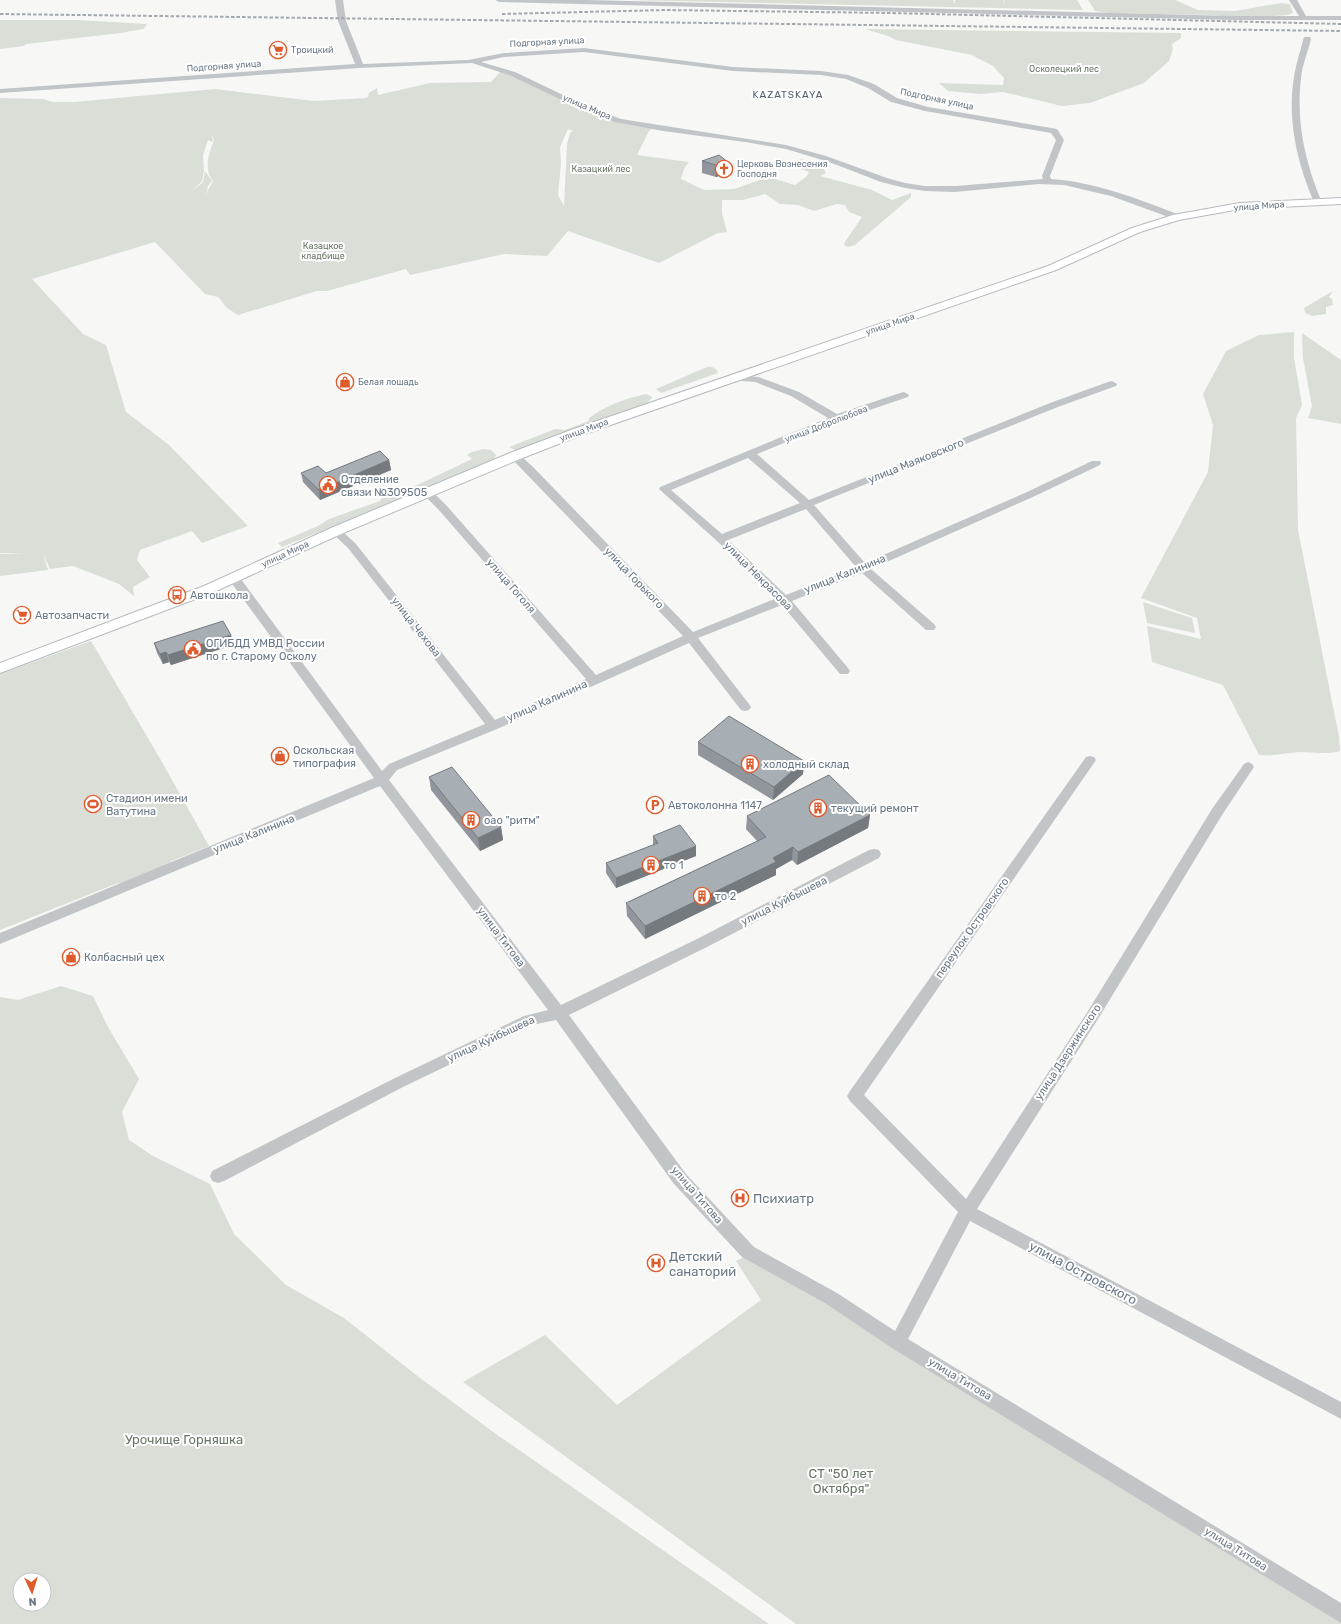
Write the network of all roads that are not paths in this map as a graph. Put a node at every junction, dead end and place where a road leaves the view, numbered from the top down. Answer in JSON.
{"nodes":[{"id":1,"x":339,"y":0,"type":"edge"},
{"id":2,"x":499,"y":0,"type":"edge"},
{"id":3,"x":1293,"y":0,"type":"edge"},
{"id":4,"x":1303,"y":17,"type":"junction"},
{"id":5,"x":1341,"y":18,"type":"edge"},
{"id":6,"x":1308,"y":39,"type":"dead end"},
{"id":7,"x":468,"y":62,"type":"junction"},
{"id":8,"x":360,"y":66,"type":"junction"},
{"id":9,"x":0,"y":91,"type":"edge"},
{"id":10,"x":1048,"y":181,"type":"junction"},
{"id":11,"x":1341,"y":201,"type":"edge"},
{"id":12,"x":1318,"y":202,"type":"junction"},
{"id":13,"x":1177,"y":217,"type":"junction"},
{"id":14,"x":732,"y":378,"type":"junction"},
{"id":15,"x":1112,"y":384,"type":"dead end"},
{"id":16,"x":904,"y":395,"type":"dead end"},
{"id":17,"x":836,"y":418,"type":"junction"},
{"id":18,"x":749,"y":454,"type":"junction"},
{"id":19,"x":515,"y":456,"type":"junction"},
{"id":20,"x":1096,"y":463,"type":"dead end"},
{"id":21,"x":664,"y":489,"type":"joint"},
{"id":22,"x":427,"y":492,"type":"junction"},
{"id":23,"x":808,"y":505,"type":"junction"},
{"id":24,"x":336,"y":531,"type":"junction"},
{"id":25,"x":721,"y":539,"type":"junction"},
{"id":26,"x":862,"y":568,"type":"junction"},
{"id":27,"x":234,"y":578,"type":"junction"},
{"id":28,"x":784,"y":599,"type":"junction"},
{"id":29,"x":930,"y":627,"type":"dead end"},
{"id":30,"x":691,"y":637,"type":"junction"},
{"id":31,"x":0,"y":668,"type":"edge"},
{"id":32,"x":844,"y":670,"type":"dead end"},
{"id":33,"x":593,"y":680,"type":"junction"},
{"id":34,"x":745,"y":707,"type":"dead end"},
{"id":35,"x":493,"y":726,"type":"junction"},
{"id":36,"x":1090,"y":760,"type":"dead end"},
{"id":37,"x":1248,"y":767,"type":"dead end"},
{"id":38,"x":382,"y":780,"type":"junction"},
{"id":39,"x":874,"y":854,"type":"dead end"},
{"id":40,"x":0,"y":938,"type":"edge"},
{"id":41,"x":559,"y":1013,"type":"junction"},
{"id":42,"x":855,"y":1096,"type":"joint"},
{"id":43,"x":218,"y":1176,"type":"dead end"},
{"id":44,"x":967,"y":1211,"type":"junction"},
{"id":45,"x":898,"y":1342,"type":"junction"},
{"id":46,"x":1341,"y":1411,"type":"edge"},
{"id":47,"x":1341,"y":1614,"type":"edge"}],
"edges":[{"from":1,"to":8,"type":"street"},
{"from":2,"to":4,"type":"street"},
{"from":3,"to":4,"type":"street"},
{"from":4,"to":5,"type":"street"},
{"from":6,"to":12,"type":"street"},
{"from":7,"to":8,"type":"street","name":"Подгорная улица"},
{"from":7,"to":10,"type":"street","name":"улица Мира"},
{"from":7,"to":10,"type":"street","name":"Подгорная улица"},
{"from":8,"to":9,"type":"street","name":"Подгорная улица"},
{"from":10,"to":13,"type":"street","name":"улица Мира"},
{"from":11,"to":12,"type":"main road","name":"улица Мира"},
{"from":12,"to":13,"type":"main road","name":"улица Мира"},
{"from":13,"to":14,"type":"main road","name":"улица Мира"},
{"from":14,"to":17,"type":"street"},
{"from":14,"to":19,"type":"main road","name":"улица Мира"},
{"from":15,"to":23,"type":"street","name":"улица Маяковского"},
{"from":16,"to":17,"type":"street","name":"улица Добролюбова"},
{"from":17,"to":18,"type":"street","name":"улица Добролюбова"},
{"from":18,"to":21,"type":"street","name":"улица Добролюбова"},
{"from":18,"to":23,"type":"street"},
{"from":19,"to":22,"type":"main road","name":"улица Мира"},
{"from":19,"to":30,"type":"street","name":"улица Горького"},
{"from":20,"to":26,"type":"street","name":"улица Калинина"},
{"from":21,"to":25,"type":"street","name":"улица Некрасова"},
{"from":22,"to":24,"type":"main road","name":"улица Мира"},
{"from":22,"to":33,"type":"street","name":"улица Гоголя"},
{"from":23,"to":25,"type":"street","name":"улица Маяковского"},
{"from":23,"to":26,"type":"street"},
{"from":24,"to":27,"type":"main road","name":"улица Мира"},
{"from":24,"to":35,"type":"street","name":"улица Чехова"},
{"from":25,"to":28,"type":"street","name":"улица Некрасова"},
{"from":26,"to":28,"type":"street","name":"улица Калинина"},
{"from":26,"to":29,"type":"street"},
{"from":27,"to":31,"type":"main road","name":"улица Мира"},
{"from":27,"to":38,"type":"street","name":"улица Титова"},
{"from":28,"to":30,"type":"street","name":"улица Калинина"},
{"from":28,"to":32,"type":"street","name":"улица Некрасова"},
{"from":30,"to":33,"type":"street","name":"улица Калинина"},
{"from":30,"to":34,"type":"street","name":"улица Горького"},
{"from":33,"to":35,"type":"street","name":"улица Калинина"},
{"from":35,"to":38,"type":"street","name":"улица Калинина"},
{"from":36,"to":42,"type":"street","name":"переулок Островского"},
{"from":37,"to":44,"type":"street","name":"улица Дзержинского"},
{"from":38,"to":40,"type":"street","name":"улица Калинина"},
{"from":38,"to":41,"type":"street","name":"улица Титова"},
{"from":39,"to":41,"type":"street","name":"улица Куйбышева"},
{"from":41,"to":43,"type":"street","name":"улица Куйбышева"},
{"from":41,"to":45,"type":"street","name":"улица Титова"},
{"from":42,"to":44,"type":"street","name":"улица Островского"},
{"from":44,"to":45,"type":"street","name":"улица Дзержинского"},
{"from":44,"to":46,"type":"street","name":"улица Островского"},
{"from":45,"to":47,"type":"street","name":"улица Титова"}]}
